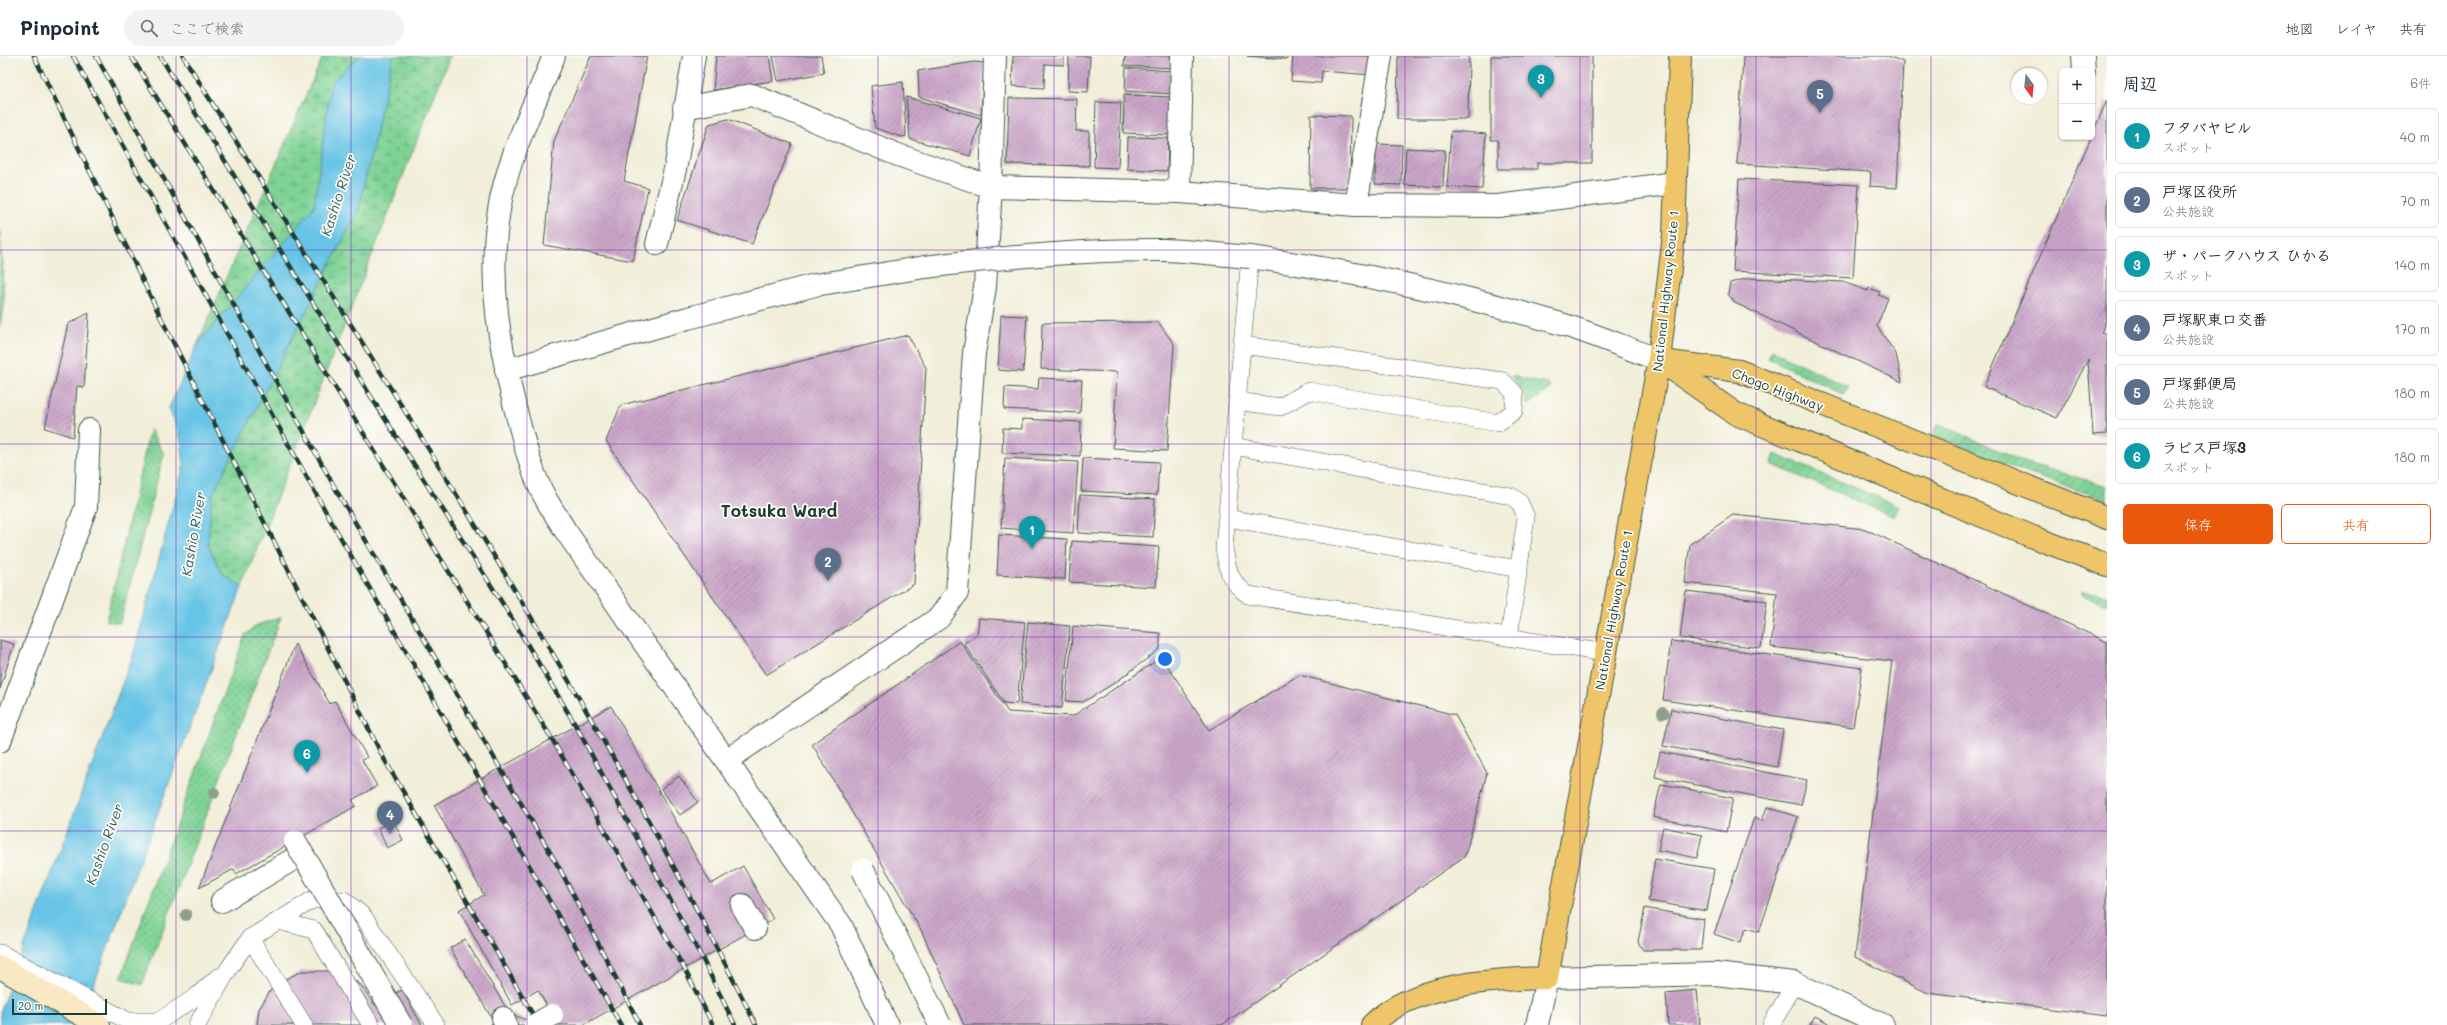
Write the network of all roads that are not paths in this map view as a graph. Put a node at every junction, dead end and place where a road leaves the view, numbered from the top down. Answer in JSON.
{"nodes":[{"id":1,"x":554,"y":56,"type":"edge"},
{"id":2,"x":694,"y":56,"type":"edge"},
{"id":3,"x":994,"y":56,"type":"edge"},
{"id":4,"x":1182,"y":56,"type":"edge"},
{"id":5,"x":1381,"y":56,"type":"edge"},
{"id":6,"x":1680,"y":56,"type":"edge"},
{"id":7,"x":2083,"y":56,"type":"edge"},
{"id":8,"x":2084,"y":68,"type":"edge"},
{"id":9,"x":684,"y":108,"type":"junction"},
{"id":10,"x":1675,"y":183,"type":"junction"},
{"id":11,"x":992,"y":187,"type":"junction"},
{"id":12,"x":1179,"y":192,"type":"junction"},
{"id":13,"x":1356,"y":205,"type":"junction"},
{"id":14,"x":657,"y":244,"type":"dead end"},
{"id":15,"x":1250,"y":257,"type":"junction"},
{"id":16,"x":1242,"y":338,"type":"junction"},
{"id":17,"x":1659,"y":360,"type":"junction"},
{"id":18,"x":506,"y":370,"type":"junction"},
{"id":19,"x":1237,"y":401,"type":"junction"},
{"id":20,"x":89,"y":430,"type":"dead end"},
{"id":21,"x":1233,"y":446,"type":"junction"},
{"id":22,"x":1227,"y":518,"type":"junction"},
{"id":23,"x":2107,"y":518,"type":"edge"},
{"id":24,"x":2107,"y":564,"type":"edge"},
{"id":25,"x":1519,"y":569,"type":"junction"},
{"id":26,"x":1509,"y":637,"type":"junction"},
{"id":27,"x":1605,"y":653,"type":"junction"},
{"id":28,"x":0,"y":741,"type":"edge"},
{"id":29,"x":727,"y":760,"type":"junction"},
{"id":30,"x":864,"y":870,"type":"dead end"},
{"id":31,"x":222,"y":901,"type":"dead end"},
{"id":32,"x":742,"y":905,"type":"dead end"},
{"id":33,"x":278,"y":921,"type":"junction"},
{"id":34,"x":755,"y":928,"type":"dead end"},
{"id":35,"x":250,"y":938,"type":"junction"},
{"id":36,"x":0,"y":953,"type":"edge"},
{"id":37,"x":0,"y":967,"type":"edge"},
{"id":38,"x":229,"y":968,"type":"junction"},
{"id":39,"x":1547,"y":978,"type":"junction"},
{"id":40,"x":1795,"y":983,"type":"junction"},
{"id":41,"x":99,"y":1025,"type":"edge"},
{"id":42,"x":197,"y":1025,"type":"edge"},
{"id":43,"x":304,"y":1025,"type":"edge"},
{"id":44,"x":371,"y":1025,"type":"edge"},
{"id":45,"x":401,"y":1025,"type":"edge"},
{"id":46,"x":436,"y":1025,"type":"edge"},
{"id":47,"x":887,"y":1025,"type":"edge"},
{"id":48,"x":940,"y":1025,"type":"edge"},
{"id":49,"x":1372,"y":1025,"type":"edge"},
{"id":50,"x":1537,"y":1025,"type":"edge"},
{"id":51,"x":1771,"y":1025,"type":"edge"},
{"id":52,"x":1883,"y":1025,"type":"edge"}],
"edges":[{"from":1,"to":18,"type":"street"},
{"from":2,"to":9,"type":"street"},
{"from":3,"to":11,"type":"street"},
{"from":4,"to":12,"type":"street"},
{"from":5,"to":13,"type":"street"},
{"from":6,"to":10,"type":"main road","name":"National Highway Route 1"},
{"from":7,"to":8,"type":"street"},
{"from":9,"to":11,"type":"street"},
{"from":9,"to":14,"type":"street"},
{"from":10,"to":13,"type":"street"},
{"from":10,"to":17,"type":"main road","name":"National Highway Route 1"},
{"from":11,"to":12,"type":"street"},
{"from":11,"to":29,"type":"street"},
{"from":12,"to":13,"type":"street"},
{"from":15,"to":16,"type":"lane"},
{"from":15,"to":17,"type":"street"},
{"from":15,"to":18,"type":"street","bridge":true},
{"from":16,"to":19,"type":"lane"},
{"from":16,"to":19,"type":"lane"},
{"from":17,"to":23,"type":"main road","name":"Chogo Highway"},
{"from":17,"to":24,"type":"main road"},
{"from":17,"to":27,"type":"main road","name":"National Highway Route 1"},
{"from":18,"to":29,"type":"street"},
{"from":19,"to":21,"type":"lane"},
{"from":20,"to":28,"type":"street"},
{"from":21,"to":22,"type":"lane"},
{"from":21,"to":25,"type":"lane"},
{"from":22,"to":25,"type":"lane"},
{"from":22,"to":26,"type":"lane"},
{"from":25,"to":26,"type":"lane"},
{"from":26,"to":27,"type":"lane"},
{"from":27,"to":39,"type":"main road","name":"National Highway Route 1"},
{"from":29,"to":47,"type":"street"},
{"from":30,"to":48,"type":"street","bridge":true},
{"from":31,"to":45,"type":"street","bridge":true},
{"from":32,"to":34,"type":"street"},
{"from":33,"to":35,"type":"lane"},
{"from":33,"to":44,"type":"lane"},
{"from":33,"to":46,"type":"lane"},
{"from":35,"to":38,"type":"lane"},
{"from":35,"to":43,"type":"lane"},
{"from":36,"to":38,"type":"lane"},
{"from":37,"to":41,"type":"main road"},
{"from":38,"to":42,"type":"lane"},
{"from":39,"to":40,"type":"street"},
{"from":39,"to":49,"type":"main road"},
{"from":39,"to":50,"type":"street"},
{"from":40,"to":51,"type":"lane"},
{"from":40,"to":52,"type":"street"}]}
